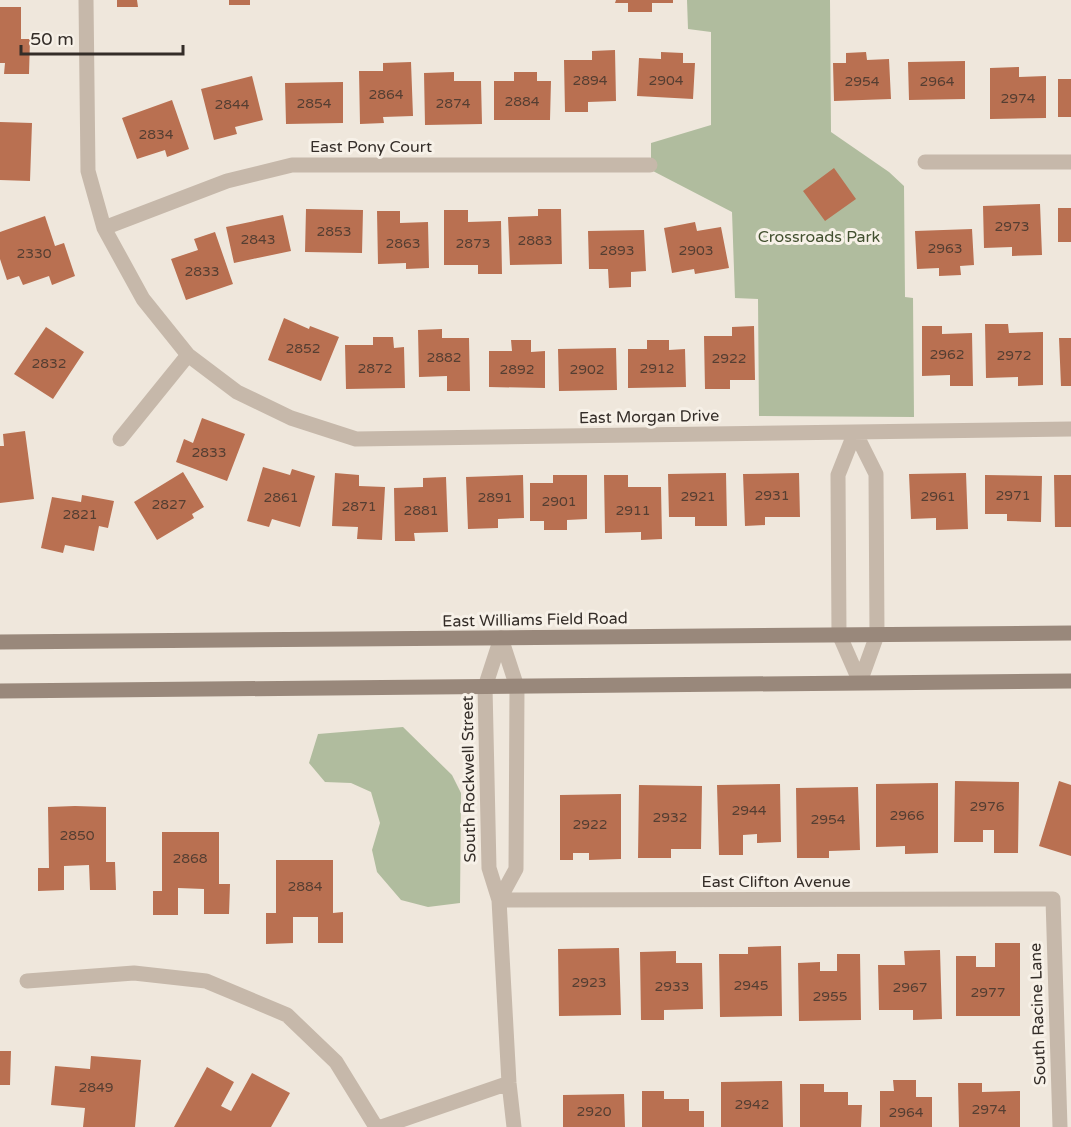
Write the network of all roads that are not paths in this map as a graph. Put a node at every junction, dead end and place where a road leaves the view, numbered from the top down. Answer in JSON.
{"nodes":[{"id":1,"x":86,"y":0,"type":"edge"},
{"id":2,"x":924,"y":162,"type":"dead end"},
{"id":3,"x":1071,"y":162,"type":"edge"},
{"id":4,"x":650,"y":165,"type":"dead end"},
{"id":5,"x":104,"y":228,"type":"junction"},
{"id":6,"x":188,"y":355,"type":"junction"},
{"id":7,"x":1071,"y":429,"type":"edge"},
{"id":8,"x":855,"y":432,"type":"junction"},
{"id":9,"x":120,"y":439,"type":"dead end"},
{"id":10,"x":1071,"y":633,"type":"edge"},
{"id":11,"x":839,"y":634,"type":"junction"},
{"id":12,"x":877,"y":635,"type":"junction"},
{"id":13,"x":501,"y":638,"type":"junction"},
{"id":14,"x":0,"y":642,"type":"edge"},
{"id":15,"x":1071,"y":681,"type":"edge"},
{"id":16,"x":860,"y":682,"type":"junction"},
{"id":17,"x":485,"y":687,"type":"junction"},
{"id":18,"x":517,"y":687,"type":"junction"},
{"id":19,"x":0,"y":691,"type":"edge"},
{"id":20,"x":1053,"y":899,"type":"joint"},
{"id":21,"x":499,"y":900,"type":"junction"},
{"id":22,"x":27,"y":981,"type":"dead end"},
{"id":23,"x":509,"y":1083,"type":"junction"},
{"id":24,"x":376,"y":1127,"type":"edge"},
{"id":25,"x":381,"y":1127,"type":"edge"},
{"id":26,"x":514,"y":1127,"type":"edge"},
{"id":27,"x":1060,"y":1127,"type":"edge"}],
"edges":[{"from":1,"to":5,"type":"street","name":"East Morgan Drive"},
{"from":2,"to":3,"type":"street"},
{"from":4,"to":5,"type":"street","name":"East Pony Court"},
{"from":5,"to":6,"type":"street","name":"East Morgan Drive"},
{"from":6,"to":8,"type":"street","name":"East Morgan Drive"},
{"from":6,"to":9,"type":"street"},
{"from":7,"to":8,"type":"street","name":"East Morgan Drive"},
{"from":8,"to":11,"type":"street"},
{"from":8,"to":12,"type":"street"},
{"from":10,"to":12,"type":"main road","name":"East Williams Field Road"},
{"from":11,"to":12,"type":"main road","name":"East Williams Field Road"},
{"from":11,"to":13,"type":"main road","name":"East Williams Field Road"},
{"from":11,"to":16,"type":"street"},
{"from":12,"to":16,"type":"street"},
{"from":13,"to":14,"type":"main road","name":"East Williams Field Road"},
{"from":13,"to":17,"type":"street","name":"South Rockwell Street"},
{"from":13,"to":18,"type":"street"},
{"from":15,"to":16,"type":"main road"},
{"from":16,"to":18,"type":"main road"},
{"from":17,"to":18,"type":"main road"},
{"from":17,"to":19,"type":"main road"},
{"from":17,"to":21,"type":"street","name":"South Rockwell Street"},
{"from":18,"to":21,"type":"street"},
{"from":20,"to":21,"type":"street","name":"East Clifton Avenue"},
{"from":20,"to":27,"type":"street","name":"South Racine Lane"},
{"from":21,"to":23,"type":"street","name":"South Rockwell Street"},
{"from":22,"to":24,"type":"street"},
{"from":23,"to":25,"type":"street"},
{"from":23,"to":26,"type":"street","name":"South Rockwell Street"}]}
